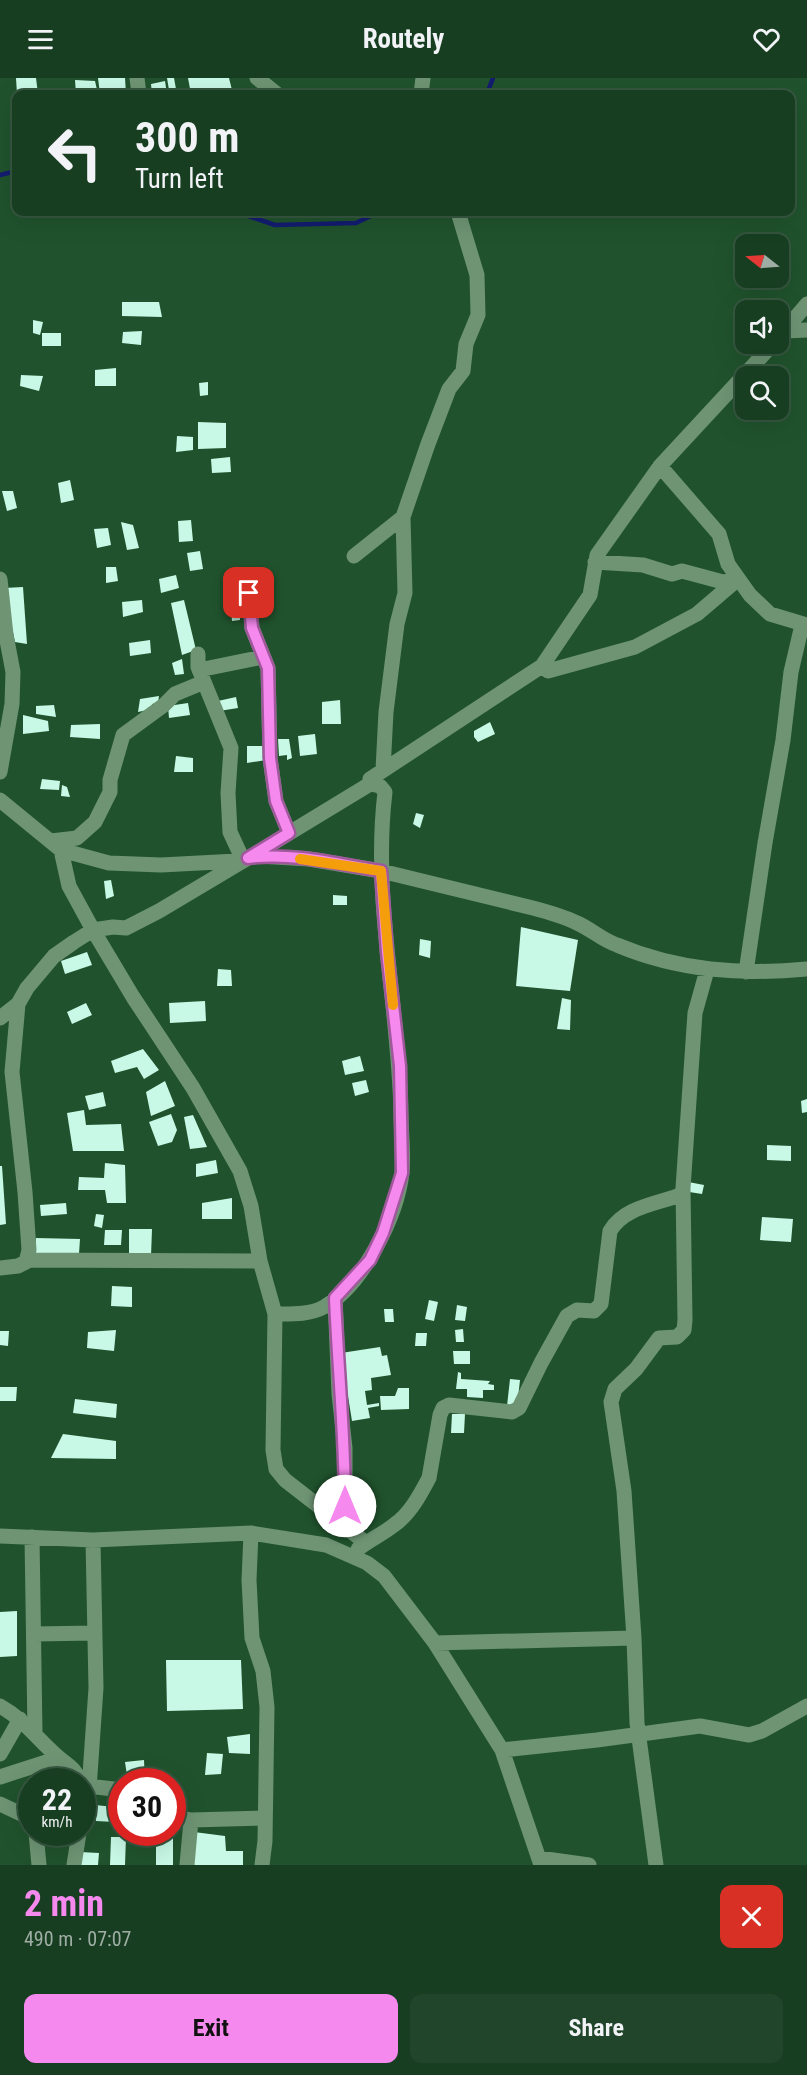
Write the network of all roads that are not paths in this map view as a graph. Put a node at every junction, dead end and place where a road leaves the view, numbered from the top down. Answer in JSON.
{"nodes":[{"id":1,"x":257,"y":78,"type":"edge"},
{"id":2,"x":272,"y":90,"type":"edge"},
{"id":3,"x":459,"y":216,"type":"edge"},
{"id":4,"x":807,"y":304,"type":"edge"},
{"id":5,"x":789,"y":326,"type":"edge"},
{"id":6,"x":807,"y":330,"type":"edge"},
{"id":7,"x":789,"y":333,"type":"edge"},
{"id":8,"x":764,"y":354,"type":"edge"},
{"id":9,"x":660,"y":466,"type":"junction"},
{"id":10,"x":403,"y":517,"type":"junction"},
{"id":11,"x":354,"y":556,"type":"dead end"},
{"id":12,"x":596,"y":562,"type":"junction"},
{"id":13,"x":248,"y":576,"type":"dead end"},
{"id":14,"x":0,"y":579,"type":"edge"},
{"id":15,"x":738,"y":579,"type":"junction"},
{"id":16,"x":805,"y":625,"type":"edge"},
{"id":17,"x":198,"y":654,"type":"dead end"},
{"id":18,"x":263,"y":657,"type":"junction"},
{"id":19,"x":542,"y":666,"type":"junction"},
{"id":20,"x":201,"y":676,"type":"junction"},
{"id":21,"x":383,"y":770,"type":"junction"},
{"id":22,"x":0,"y":772,"type":"edge"},
{"id":23,"x":370,"y":784,"type":"junction"},
{"id":24,"x":0,"y":800,"type":"edge"},
{"id":25,"x":289,"y":833,"type":"junction"},
{"id":26,"x":56,"y":845,"type":"junction"},
{"id":27,"x":244,"y":860,"type":"junction"},
{"id":28,"x":381,"y":871,"type":"junction"},
{"id":29,"x":93,"y":930,"type":"junction"},
{"id":30,"x":807,"y":956,"type":"edge"},
{"id":31,"x":707,"y":970,"type":"junction"},
{"id":32,"x":800,"y":970,"type":"edge"},
{"id":33,"x":746,"y":972,"type":"junction"},
{"id":34,"x":18,"y":1004,"type":"junction"},
{"id":35,"x":0,"y":1018,"type":"edge"},
{"id":36,"x":683,"y":1194,"type":"junction"},
{"id":37,"x":26,"y":1260,"type":"junction"},
{"id":38,"x":260,"y":1261,"type":"junction"},
{"id":39,"x":0,"y":1268,"type":"edge"},
{"id":40,"x":335,"y":1298,"type":"junction"},
{"id":41,"x":275,"y":1314,"type":"junction"},
{"id":42,"x":345,"y":1526,"type":"junction"},
{"id":43,"x":251,"y":1533,"type":"junction"},
{"id":44,"x":0,"y":1536,"type":"edge"},
{"id":45,"x":32,"y":1537,"type":"junction"},
{"id":46,"x":93,"y":1540,"type":"junction"},
{"id":47,"x":366,"y":1543,"type":"junction"},
{"id":48,"x":351,"y":1555,"type":"junction"},
{"id":49,"x":95,"y":1633,"type":"junction"},
{"id":50,"x":34,"y":1634,"type":"junction"},
{"id":51,"x":634,"y":1638,"type":"junction"},
{"id":52,"x":435,"y":1643,"type":"junction"},
{"id":53,"x":0,"y":1706,"type":"edge"},
{"id":54,"x":807,"y":1706,"type":"edge"},
{"id":55,"x":20,"y":1719,"type":"junction"},
{"id":56,"x":35,"y":1733,"type":"junction"},
{"id":57,"x":638,"y":1733,"type":"junction"},
{"id":58,"x":502,"y":1750,"type":"junction"},
{"id":59,"x":0,"y":1754,"type":"edge"},
{"id":60,"x":59,"y":1758,"type":"junction"},
{"id":61,"x":72,"y":1768,"type":"edge"},
{"id":62,"x":86,"y":1768,"type":"edge"},
{"id":63,"x":0,"y":1777,"type":"edge"},
{"id":64,"x":0,"y":1804,"type":"edge"},
{"id":65,"x":18,"y":1813,"type":"edge"},
{"id":66,"x":265,"y":1818,"type":"junction"},
{"id":67,"x":186,"y":1819,"type":"edge"},
{"id":68,"x":191,"y":1820,"type":"junction"},
{"id":69,"x":37,"y":1846,"type":"edge"},
{"id":70,"x":77,"y":1846,"type":"edge"},
{"id":71,"x":540,"y":1862,"type":"edge"},
{"id":72,"x":39,"y":1865,"type":"edge"},
{"id":73,"x":74,"y":1865,"type":"edge"},
{"id":74,"x":187,"y":1865,"type":"edge"},
{"id":75,"x":262,"y":1865,"type":"edge"},
{"id":76,"x":589,"y":1865,"type":"edge"},
{"id":77,"x":656,"y":1865,"type":"edge"}],
"edges":[{"from":1,"to":2,"type":"street"},
{"from":3,"to":10,"type":"street"},
{"from":4,"to":5,"type":"street"},
{"from":6,"to":7,"type":"street"},
{"from":8,"to":9,"type":"street"},
{"from":9,"to":12,"type":"street"},
{"from":9,"to":15,"type":"street"},
{"from":10,"to":11,"type":"street"},
{"from":10,"to":21,"type":"street"},
{"from":12,"to":15,"type":"street"},
{"from":12,"to":19,"type":"street"},
{"from":13,"to":18,"type":"street"},
{"from":14,"to":22,"type":"street"},
{"from":15,"to":16,"type":"street"},
{"from":15,"to":19,"type":"street"},
{"from":16,"to":33,"type":"street"},
{"from":17,"to":20,"type":"street"},
{"from":18,"to":20,"type":"street"},
{"from":18,"to":25,"type":"street"},
{"from":19,"to":21,"type":"street"},
{"from":20,"to":26,"type":"street"},
{"from":20,"to":27,"type":"street"},
{"from":21,"to":23,"type":"street"},
{"from":23,"to":25,"type":"street"},
{"from":23,"to":28,"type":"street"},
{"from":24,"to":26,"type":"street"},
{"from":25,"to":27,"type":"street"},
{"from":26,"to":27,"type":"street"},
{"from":26,"to":29,"type":"street"},
{"from":27,"to":28,"type":"street"},
{"from":27,"to":29,"type":"street"},
{"from":28,"to":31,"type":"street"},
{"from":28,"to":40,"type":"street"},
{"from":29,"to":34,"type":"street"},
{"from":29,"to":38,"type":"street"},
{"from":30,"to":32,"type":"street"},
{"from":31,"to":33,"type":"street"},
{"from":31,"to":36,"type":"street"},
{"from":32,"to":33,"type":"street"},
{"from":34,"to":35,"type":"street"},
{"from":34,"to":37,"type":"street"},
{"from":36,"to":47,"type":"street"},
{"from":36,"to":51,"type":"street"},
{"from":37,"to":38,"type":"street"},
{"from":37,"to":39,"type":"street"},
{"from":38,"to":41,"type":"street"},
{"from":40,"to":41,"type":"street"},
{"from":40,"to":42,"type":"street"},
{"from":41,"to":42,"type":"street"},
{"from":42,"to":47,"type":"street"},
{"from":43,"to":46,"type":"street"},
{"from":43,"to":48,"type":"street"},
{"from":43,"to":66,"type":"street"},
{"from":44,"to":45,"type":"street"},
{"from":45,"to":46,"type":"street"},
{"from":45,"to":50,"type":"street"},
{"from":46,"to":49,"type":"street"},
{"from":47,"to":48,"type":"street"},
{"from":48,"to":52,"type":"street"},
{"from":49,"to":50,"type":"street"},
{"from":49,"to":62,"type":"street"},
{"from":50,"to":56,"type":"street"},
{"from":51,"to":52,"type":"street"},
{"from":51,"to":57,"type":"street"},
{"from":52,"to":58,"type":"street"},
{"from":53,"to":55,"type":"street"},
{"from":54,"to":57,"type":"street"},
{"from":55,"to":56,"type":"street"},
{"from":55,"to":59,"type":"street"},
{"from":56,"to":60,"type":"street"},
{"from":57,"to":58,"type":"street"},
{"from":57,"to":77,"type":"street"},
{"from":58,"to":71,"type":"street"},
{"from":60,"to":61,"type":"street"},
{"from":60,"to":63,"type":"street"},
{"from":64,"to":65,"type":"street"},
{"from":66,"to":68,"type":"street"},
{"from":66,"to":75,"type":"street"},
{"from":67,"to":68,"type":"street"},
{"from":68,"to":74,"type":"street"},
{"from":69,"to":72,"type":"street"},
{"from":70,"to":73,"type":"street"},
{"from":71,"to":76,"type":"street"}]}
